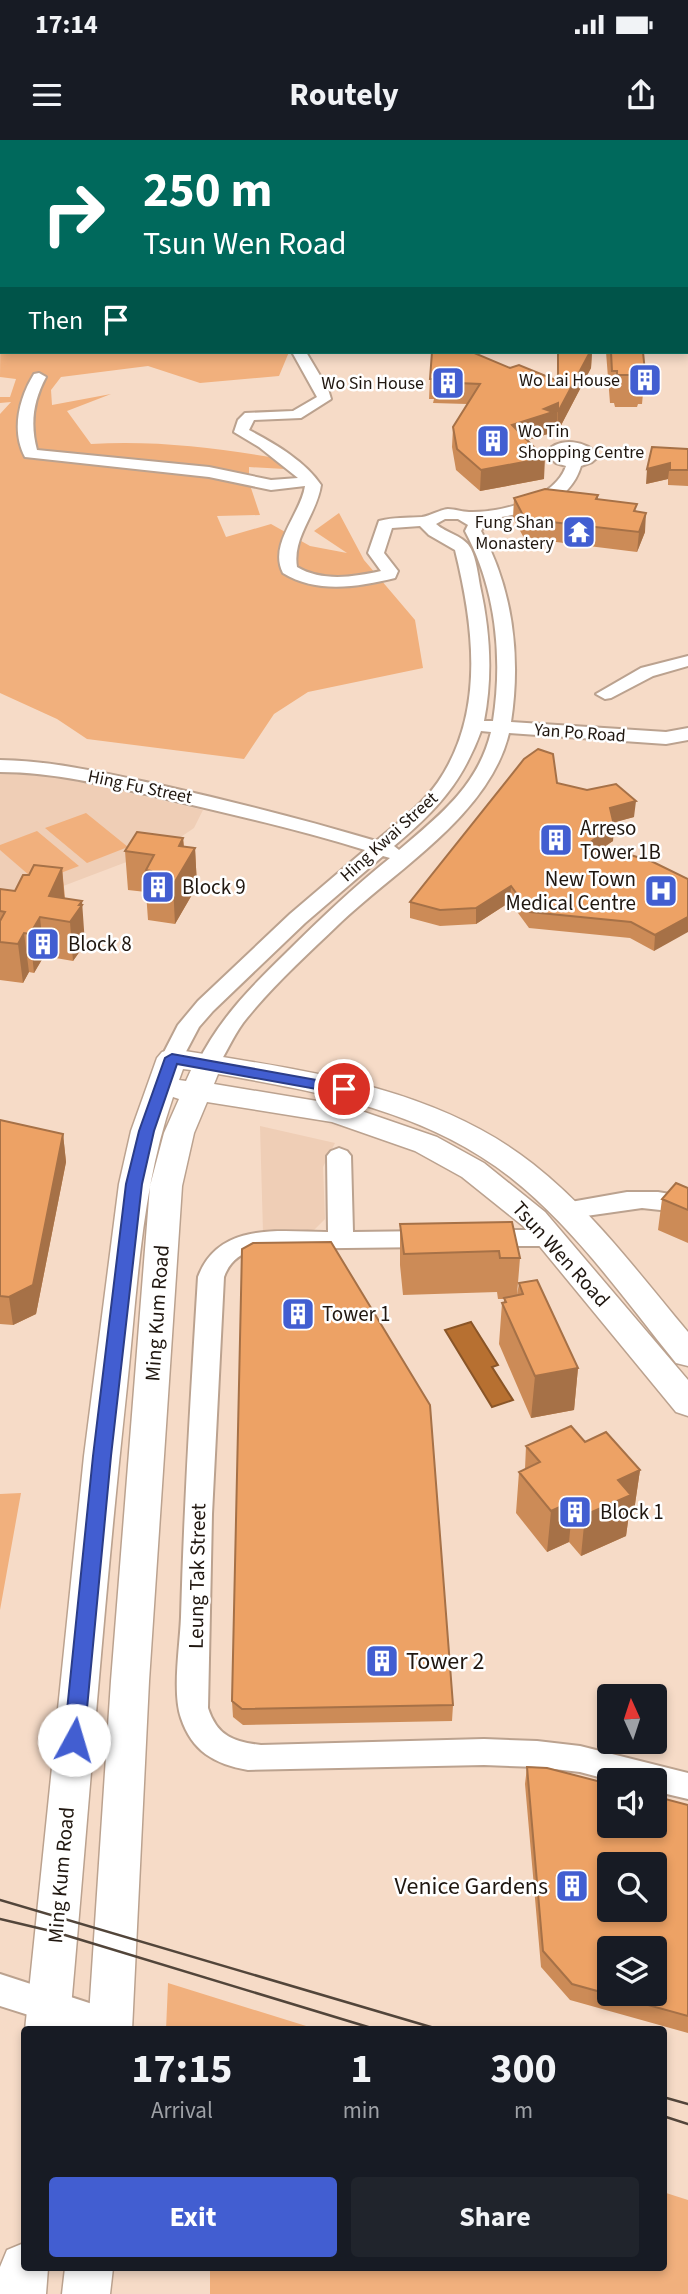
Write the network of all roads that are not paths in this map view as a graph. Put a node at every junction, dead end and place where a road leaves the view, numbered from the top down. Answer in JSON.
{"nodes":[{"id":1,"x":300,"y":354,"type":"edge"},
{"id":2,"x":39,"y":377,"type":"dead end"},
{"id":3,"x":575,"y":462,"type":"dead end"},
{"id":4,"x":310,"y":481,"type":"junction"},
{"id":5,"x":471,"y":524,"type":"junction"},
{"id":6,"x":433,"y":527,"type":"junction"},
{"id":7,"x":688,"y":661,"type":"edge"},
{"id":8,"x":605,"y":694,"type":"dead end"},
{"id":9,"x":474,"y":717,"type":"junction"},
{"id":10,"x":501,"y":719,"type":"junction"},
{"id":11,"x":688,"y":734,"type":"edge"},
{"id":12,"x":0,"y":766,"type":"edge"},
{"id":13,"x":278,"y":821,"type":"junction"},
{"id":14,"x":379,"y":848,"type":"junction"},
{"id":15,"x":403,"y":856,"type":"junction"},
{"id":16,"x":360,"y":864,"type":"junction"},
{"id":17,"x":385,"y":872,"type":"junction"},
{"id":18,"x":184,"y":1075,"type":"junction"},
{"id":19,"x":339,"y":1156,"type":"dead end"},
{"id":20,"x":688,"y":1205,"type":"edge"},
{"id":21,"x":558,"y":1224,"type":"junction"},
{"id":22,"x":341,"y":1240,"type":"junction"},
{"id":23,"x":688,"y":1354,"type":"edge"},
{"id":24,"x":688,"y":1403,"type":"edge"},
{"id":25,"x":688,"y":1786,"type":"edge"},
{"id":26,"x":0,"y":1990,"type":"edge"},
{"id":27,"x":48,"y":2018,"type":"edge"},
{"id":28,"x":98,"y":2026,"type":"edge"},
{"id":29,"x":111,"y":2026,"type":"edge"},
{"id":30,"x":24,"y":2271,"type":"edge"},
{"id":31,"x":89,"y":2271,"type":"edge"},
{"id":32,"x":22,"y":2294,"type":"edge"},
{"id":33,"x":86,"y":2294,"type":"edge"}],
"edges":[{"from":1,"to":4,"type":"street"},
{"from":2,"to":4,"type":"street"},
{"from":3,"to":5,"type":"street"},
{"from":4,"to":6,"type":"street"},
{"from":5,"to":6,"type":"street"},
{"from":5,"to":10,"type":"street","name":"Hing Kwai Street"},
{"from":6,"to":9,"type":"street","name":"Hing Kwai Street"},
{"from":7,"to":8,"type":"street"},
{"from":9,"to":10,"type":"street","name":"Yan Po Road"},
{"from":9,"to":14,"type":"street","name":"Hing Kwai Street"},
{"from":10,"to":11,"type":"street","name":"Yan Po Road"},
{"from":10,"to":15,"type":"street","name":"Hing Kwai Street"},
{"from":12,"to":13,"type":"street","name":"Hing Fu Street"},
{"from":13,"to":14,"type":"street","name":"Hing Fu Street"},
{"from":13,"to":16,"type":"street","name":"Hing Fu Street"},
{"from":14,"to":15,"type":"street","name":"Hing Fu Street"},
{"from":14,"to":16,"type":"street","name":"Hing Kwai Street"},
{"from":15,"to":17,"type":"street","name":"Hing Kwai Street"},
{"from":16,"to":17,"type":"street","name":"Hing Fu Street"},
{"from":16,"to":18,"type":"street","name":"Hing Kwai Street"},
{"from":17,"to":18,"type":"street","name":"Hing Kwai Street"},
{"from":18,"to":21,"type":"main road","name":"Tsun Wen Road"},
{"from":18,"to":27,"type":"main road","name":"Ming Kum Road"},
{"from":18,"to":29,"type":"main road","name":"Ming Kum Road"},
{"from":19,"to":22,"type":"street"},
{"from":20,"to":21,"type":"street","name":"Leung Tak Street"},
{"from":21,"to":22,"type":"street","name":"Leung Tak Street"},
{"from":21,"to":23,"type":"main road","name":"Tsun Wen Road"},
{"from":21,"to":24,"type":"main road","name":"Tsun Wen Road"},
{"from":22,"to":25,"type":"street","name":"Leung Tak Street"},
{"from":26,"to":27,"type":"street"},
{"from":27,"to":28,"type":"street"},
{"from":30,"to":32,"type":"main road"},
{"from":31,"to":33,"type":"main road"}]}
